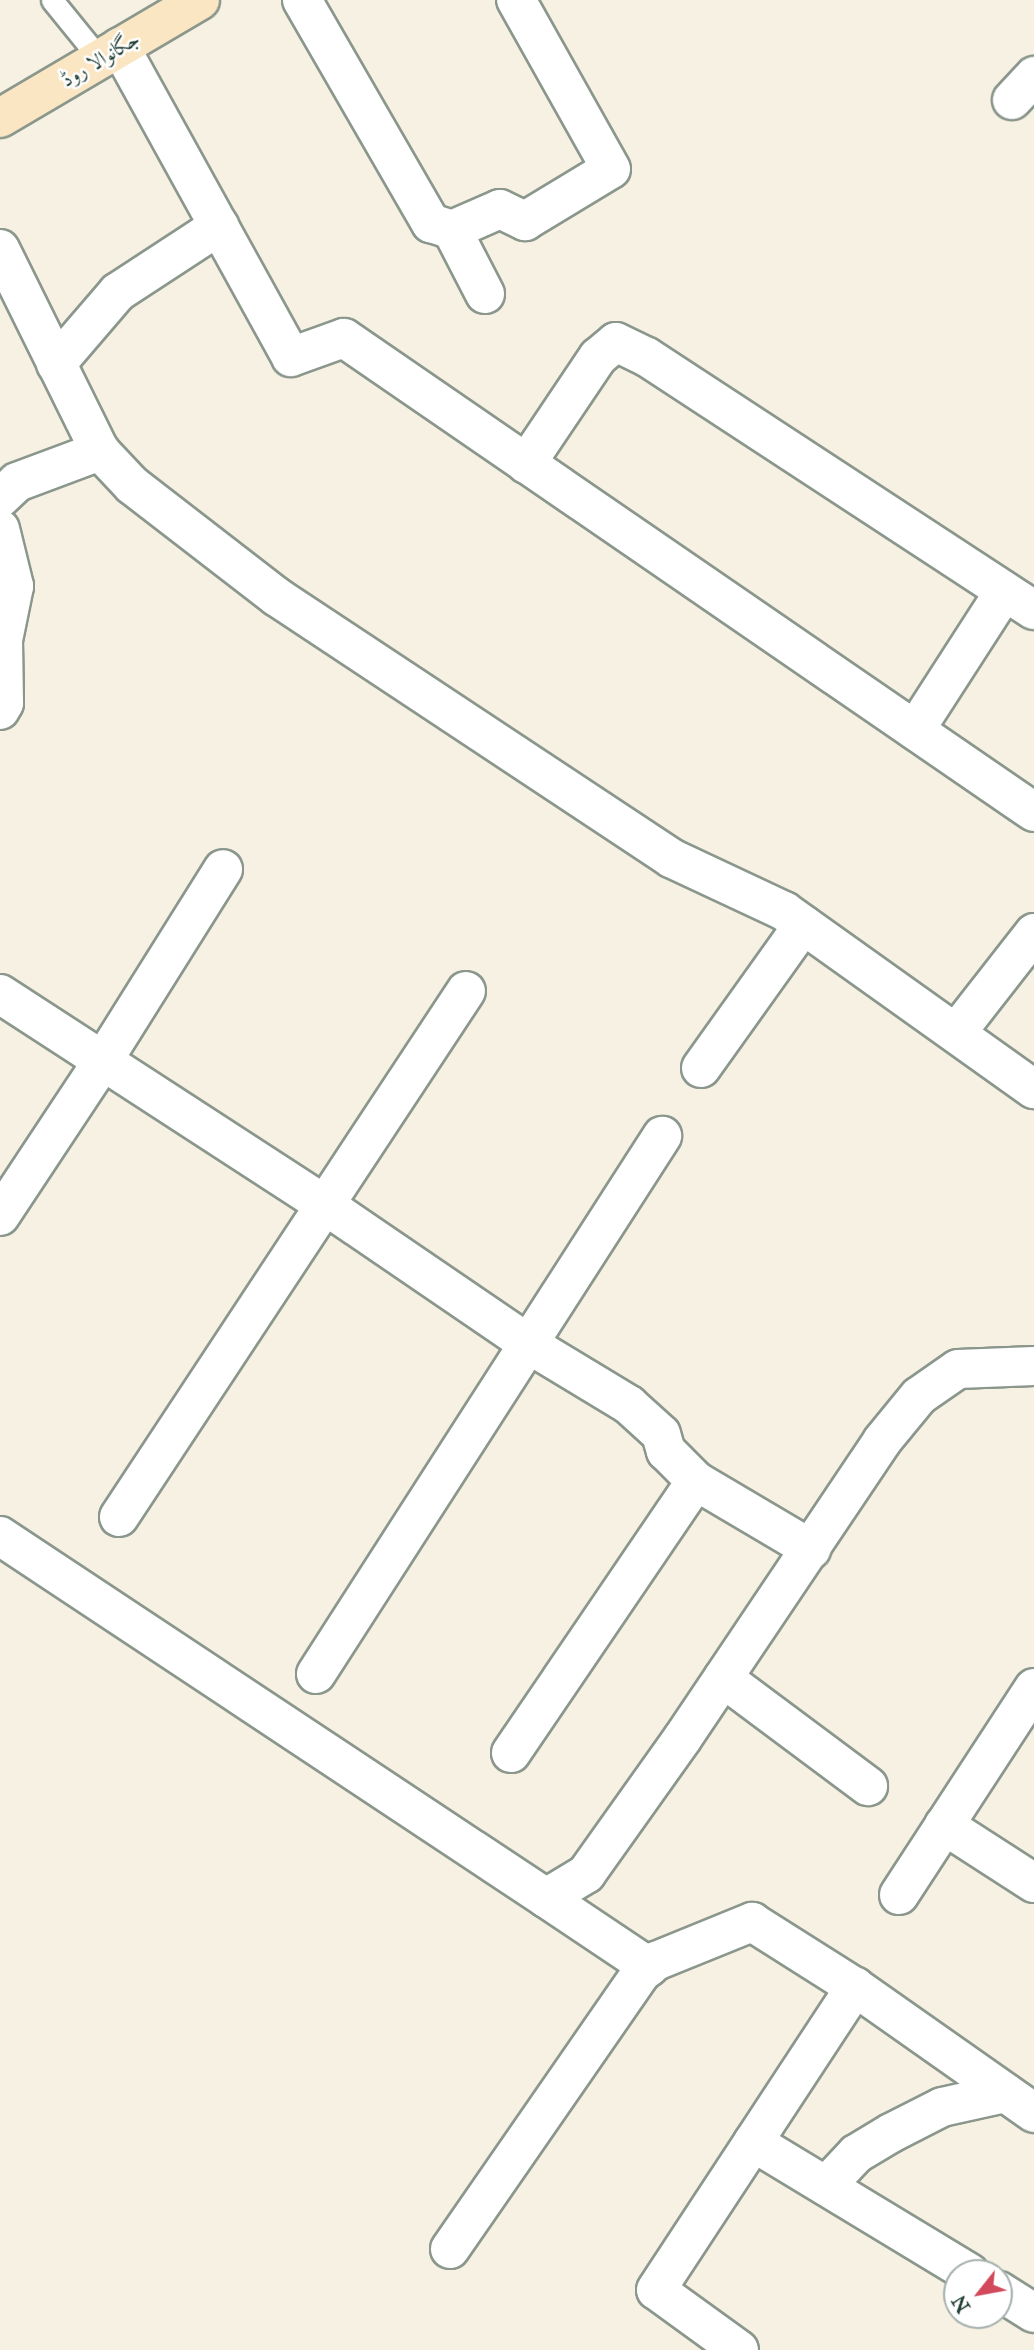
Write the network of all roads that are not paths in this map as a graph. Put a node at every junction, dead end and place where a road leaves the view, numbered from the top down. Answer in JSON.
{"nodes":[{"id":1,"x":52,"y":0,"type":"edge"},
{"id":2,"x":200,"y":0,"type":"edge"},
{"id":3,"x":302,"y":0,"type":"edge"},
{"id":4,"x":516,"y":0,"type":"edge"},
{"id":5,"x":110,"y":53,"type":"junction"},
{"id":6,"x":0,"y":118,"type":"edge"},
{"id":7,"x":219,"y":226,"type":"junction"},
{"id":8,"x":452,"y":230,"type":"junction"},
{"id":9,"x":0,"y":249,"type":"edge"},
{"id":10,"x":485,"y":294,"type":"dead end"},
{"id":11,"x":57,"y":364,"type":"junction"},
{"id":12,"x":100,"y":452,"type":"junction"},
{"id":13,"x":526,"y":464,"type":"junction"},
{"id":14,"x":0,"y":498,"type":"edge"},
{"id":15,"x":0,"y":529,"type":"edge"},
{"id":16,"x":1019,"y":601,"type":"edge"},
{"id":17,"x":0,"y":709,"type":"edge"},
{"id":18,"x":915,"y":730,"type":"junction"},
{"id":19,"x":1034,"y":811,"type":"edge"},
{"id":20,"x":223,"y":869,"type":"dead end"},
{"id":21,"x":803,"y":925,"type":"junction"},
{"id":22,"x":1034,"y":933,"type":"edge"},
{"id":23,"x":466,"y":990,"type":"dead end"},
{"id":24,"x":0,"y":994,"type":"edge"},
{"id":25,"x":956,"y":1033,"type":"junction"},
{"id":26,"x":104,"y":1059,"type":"junction"},
{"id":27,"x":701,"y":1068,"type":"dead end"},
{"id":28,"x":1034,"y":1089,"type":"edge"},
{"id":29,"x":662,"y":1136,"type":"dead end"},
{"id":30,"x":325,"y":1205,"type":"junction"},
{"id":31,"x":0,"y":1216,"type":"edge"},
{"id":32,"x":530,"y":1345,"type":"junction"},
{"id":33,"x":1034,"y":1366,"type":"edge"},
{"id":34,"x":696,"y":1481,"type":"junction"},
{"id":35,"x":119,"y":1517,"type":"dead end"},
{"id":36,"x":0,"y":1536,"type":"edge"},
{"id":37,"x":811,"y":1549,"type":"junction"},
{"id":38,"x":316,"y":1674,"type":"dead end"},
{"id":39,"x":723,"y":1678,"type":"junction"},
{"id":40,"x":1034,"y":1688,"type":"edge"},
{"id":41,"x":511,"y":1753,"type":"dead end"},
{"id":42,"x":867,"y":1786,"type":"dead end"},
{"id":43,"x":944,"y":1825,"type":"junction"},
{"id":44,"x":1034,"y":1883,"type":"edge"},
{"id":45,"x":899,"y":1895,"type":"dead end"},
{"id":46,"x":546,"y":1898,"type":"junction"},
{"id":47,"x":649,"y":1967,"type":"junction"},
{"id":48,"x":855,"y":1987,"type":"junction"},
{"id":49,"x":1020,"y":2103,"type":"edge"},
{"id":50,"x":753,"y":2142,"type":"junction"},
{"id":51,"x":826,"y":2186,"type":"junction"},
{"id":52,"x":450,"y":2249,"type":"dead end"},
{"id":53,"x":946,"y":2259,"type":"edge"},
{"id":54,"x":1013,"y":2300,"type":"edge"},
{"id":55,"x":1034,"y":2313,"type":"edge"},
{"id":56,"x":739,"y":2350,"type":"edge"}],
"edges":[{"from":1,"to":5,"type":"lane"},
{"from":2,"to":5,"type":"street","name":"جگانوالا روڈ"},
{"from":3,"to":8,"type":"street"},
{"from":4,"to":8,"type":"street"},
{"from":5,"to":6,"type":"street","name":"جگانوالا روڈ"},
{"from":5,"to":7,"type":"street"},
{"from":7,"to":11,"type":"street"},
{"from":7,"to":13,"type":"street"},
{"from":8,"to":10,"type":"street"},
{"from":9,"to":11,"type":"street"},
{"from":11,"to":12,"type":"street"},
{"from":12,"to":14,"type":"street"},
{"from":12,"to":21,"type":"street"},
{"from":13,"to":16,"type":"street"},
{"from":13,"to":18,"type":"street"},
{"from":15,"to":17,"type":"street"},
{"from":16,"to":18,"type":"street"},
{"from":18,"to":19,"type":"street"},
{"from":20,"to":26,"type":"street"},
{"from":21,"to":25,"type":"street"},
{"from":21,"to":27,"type":"street"},
{"from":22,"to":25,"type":"street"},
{"from":23,"to":30,"type":"street"},
{"from":24,"to":26,"type":"street"},
{"from":25,"to":28,"type":"street"},
{"from":26,"to":30,"type":"street"},
{"from":26,"to":31,"type":"street"},
{"from":29,"to":32,"type":"street"},
{"from":30,"to":32,"type":"street"},
{"from":30,"to":35,"type":"street"},
{"from":32,"to":34,"type":"street"},
{"from":32,"to":38,"type":"street"},
{"from":33,"to":37,"type":"street"},
{"from":34,"to":37,"type":"street"},
{"from":34,"to":41,"type":"street"},
{"from":36,"to":46,"type":"street"},
{"from":37,"to":39,"type":"street"},
{"from":39,"to":42,"type":"street"},
{"from":39,"to":46,"type":"street"},
{"from":40,"to":43,"type":"street"},
{"from":43,"to":44,"type":"street"},
{"from":43,"to":45,"type":"street"},
{"from":46,"to":47,"type":"street"},
{"from":47,"to":48,"type":"street"},
{"from":47,"to":52,"type":"street"},
{"from":48,"to":49,"type":"street"},
{"from":48,"to":50,"type":"street"},
{"from":49,"to":51,"type":"street"},
{"from":50,"to":51,"type":"street"},
{"from":50,"to":56,"type":"street"},
{"from":51,"to":53,"type":"street"},
{"from":54,"to":55,"type":"street"}]}
